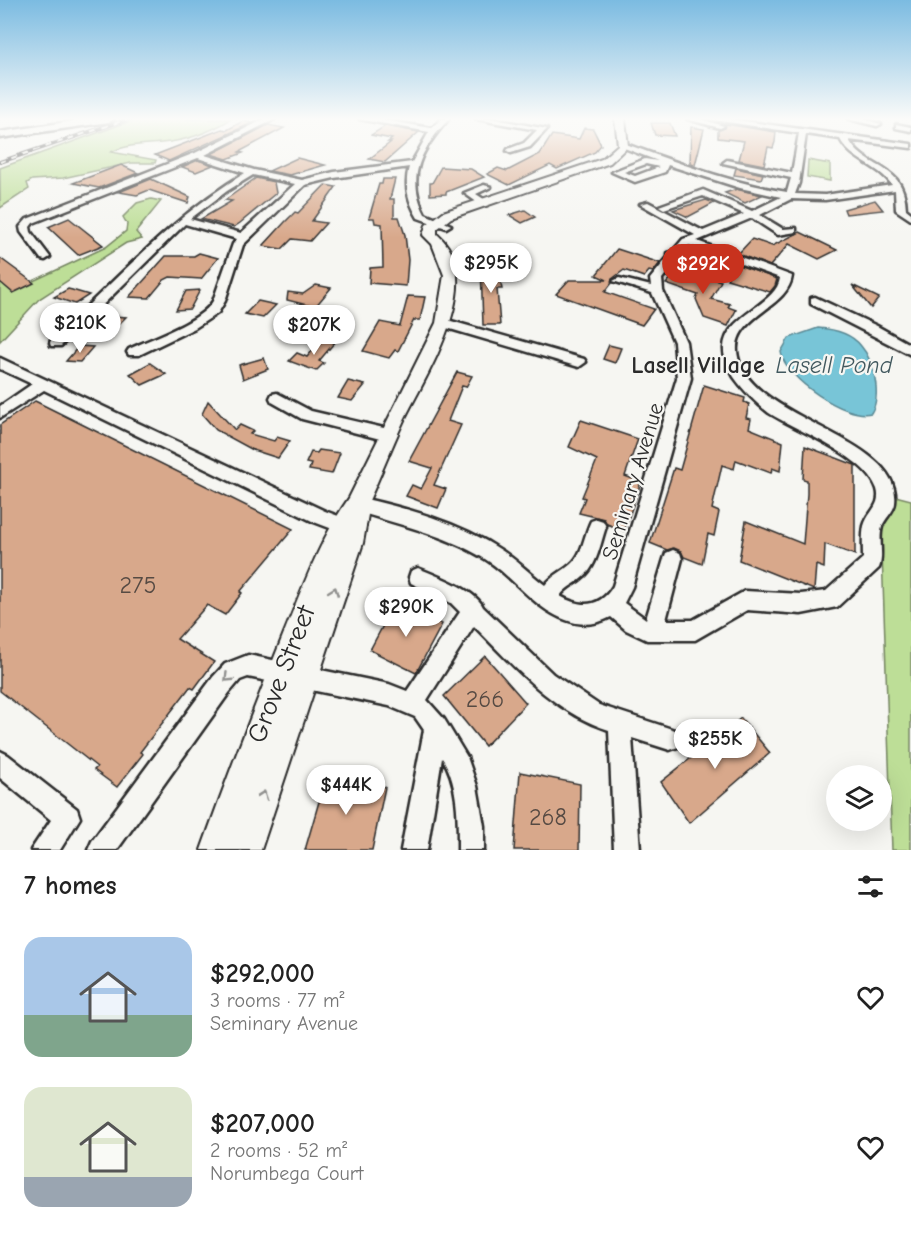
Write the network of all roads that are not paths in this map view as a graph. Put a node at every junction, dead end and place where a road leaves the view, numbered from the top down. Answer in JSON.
{"nodes":[{"id":1,"x":189,"y":159,"type":"edge"},
{"id":2,"x":210,"y":159,"type":"edge"},
{"id":3,"x":416,"y":159,"type":"edge"},
{"id":4,"x":609,"y":159,"type":"edge"},
{"id":5,"x":655,"y":159,"type":"edge"},
{"id":6,"x":801,"y":159,"type":"edge"},
{"id":7,"x":867,"y":159,"type":"edge"},
{"id":8,"x":727,"y":163,"type":"dead end"},
{"id":9,"x":413,"y":164,"type":"junction"},
{"id":10,"x":252,"y":172,"type":"junction"},
{"id":11,"x":796,"y":176,"type":"junction"},
{"id":12,"x":303,"y":183,"type":"junction"},
{"id":13,"x":487,"y":187,"type":"dead end"},
{"id":14,"x":898,"y":187,"type":"junction"},
{"id":15,"x":790,"y":195,"type":"junction"},
{"id":16,"x":484,"y":202,"type":"junction"},
{"id":17,"x":645,"y":204,"type":"dead end"},
{"id":18,"x":664,"y":206,"type":"dead end"},
{"id":19,"x":746,"y":216,"type":"junction"},
{"id":20,"x":909,"y":216,"type":"edge"},
{"id":21,"x":185,"y":221,"type":"junction"},
{"id":22,"x":440,"y":224,"type":"junction"},
{"id":23,"x":243,"y":237,"type":"junction"},
{"id":24,"x":694,"y":237,"type":"junction"},
{"id":25,"x":672,"y":255,"type":"junction"},
{"id":26,"x":45,"y":257,"type":"dead end"},
{"id":27,"x":724,"y":270,"type":"dead end"},
{"id":28,"x":619,"y":281,"type":"dead end"},
{"id":29,"x":657,"y":291,"type":"junction"},
{"id":30,"x":814,"y":301,"type":"dead end"},
{"id":31,"x":444,"y":323,"type":"junction"},
{"id":32,"x":56,"y":343,"type":"dead end"},
{"id":33,"x":911,"y":351,"type":"edge"},
{"id":34,"x":134,"y":352,"type":"dead end"},
{"id":35,"x":579,"y":362,"type":"dead end"},
{"id":36,"x":0,"y":363,"type":"edge"},
{"id":37,"x":42,"y":384,"type":"junction"},
{"id":38,"x":277,"y":398,"type":"dead end"},
{"id":39,"x":0,"y":413,"type":"edge"},
{"id":40,"x":388,"y":435,"type":"junction"},
{"id":41,"x":350,"y":514,"type":"junction"},
{"id":42,"x":597,"y":527,"type":"dead end"},
{"id":43,"x":673,"y":559,"type":"dead end"},
{"id":44,"x":418,"y":577,"type":"dead end"},
{"id":45,"x":547,"y":598,"type":"junction"},
{"id":46,"x":611,"y":605,"type":"junction"},
{"id":47,"x":474,"y":609,"type":"junction"},
{"id":48,"x":653,"y":631,"type":"junction"},
{"id":49,"x":293,"y":674,"type":"junction"},
{"id":50,"x":412,"y":703,"type":"junction"},
{"id":51,"x":620,"y":723,"type":"junction"},
{"id":52,"x":436,"y":727,"type":"junction"},
{"id":53,"x":670,"y":739,"type":"dead end"},
{"id":54,"x":0,"y":763,"type":"edge"},
{"id":55,"x":44,"y":850,"type":"edge"},
{"id":56,"x":101,"y":850,"type":"edge"},
{"id":57,"x":218,"y":850,"type":"edge"},
{"id":58,"x":244,"y":850,"type":"edge"},
{"id":59,"x":414,"y":850,"type":"edge"},
{"id":60,"x":471,"y":850,"type":"edge"},
{"id":61,"x":627,"y":850,"type":"edge"}],
"edges":[{"from":1,"to":26,"type":"street"},
{"from":2,"to":10,"type":"street"},
{"from":3,"to":9,"type":"street"},
{"from":4,"to":16,"type":"main road","name":"Grove Street"},
{"from":5,"to":15,"type":"street"},
{"from":6,"to":11,"type":"street"},
{"from":7,"to":14,"type":"street"},
{"from":8,"to":11,"type":"street"},
{"from":9,"to":12,"type":"street"},
{"from":9,"to":22,"type":"street"},
{"from":10,"to":12,"type":"street"},
{"from":10,"to":21,"type":"street"},
{"from":11,"to":15,"type":"street"},
{"from":12,"to":23,"type":"street"},
{"from":13,"to":16,"type":"street"},
{"from":14,"to":15,"type":"street"},
{"from":14,"to":20,"type":"street"},
{"from":15,"to":19,"type":"street"},
{"from":16,"to":22,"type":"main road","name":"Grove Street"},
{"from":17,"to":24,"type":"street"},
{"from":18,"to":19,"type":"street"},
{"from":19,"to":19,"type":"street"},
{"from":19,"to":24,"type":"street"},
{"from":21,"to":23,"type":"street"},
{"from":21,"to":32,"type":"street"},
{"from":22,"to":31,"type":"main road","name":"Grove Street"},
{"from":23,"to":34,"type":"street"},
{"from":24,"to":25,"type":"street"},
{"from":24,"to":48,"type":"street"},
{"from":25,"to":27,"type":"street"},
{"from":25,"to":29,"type":"street"},
{"from":28,"to":29,"type":"street"},
{"from":29,"to":46,"type":"street","name":"Seminary Avenue"},
{"from":30,"to":33,"type":"street"},
{"from":31,"to":35,"type":"street"},
{"from":31,"to":40,"type":"main road","name":"Grove Street"},
{"from":36,"to":37,"type":"street"},
{"from":37,"to":39,"type":"street"},
{"from":37,"to":41,"type":"street"},
{"from":38,"to":40,"type":"street"},
{"from":40,"to":41,"type":"main road","name":"Grove Street"},
{"from":41,"to":45,"type":"street"},
{"from":41,"to":49,"type":"main road","name":"Grove Street"},
{"from":42,"to":45,"type":"street"},
{"from":43,"to":48,"type":"street"},
{"from":44,"to":47,"type":"street"},
{"from":45,"to":46,"type":"street"},
{"from":46,"to":48,"type":"street"},
{"from":47,"to":50,"type":"street"},
{"from":47,"to":51,"type":"street"},
{"from":49,"to":50,"type":"street"},
{"from":49,"to":56,"type":"street","one_way":true},
{"from":49,"to":57,"type":"main road","name":"Grove Street"},
{"from":58,"to":49,"type":"main road","name":"Grove Street","one_way":true},
{"from":50,"to":52,"type":"street"},
{"from":51,"to":53,"type":"street"},
{"from":51,"to":61,"type":"street"},
{"from":52,"to":59,"type":"street"},
{"from":52,"to":60,"type":"street"},
{"from":54,"to":55,"type":"street"}]}
